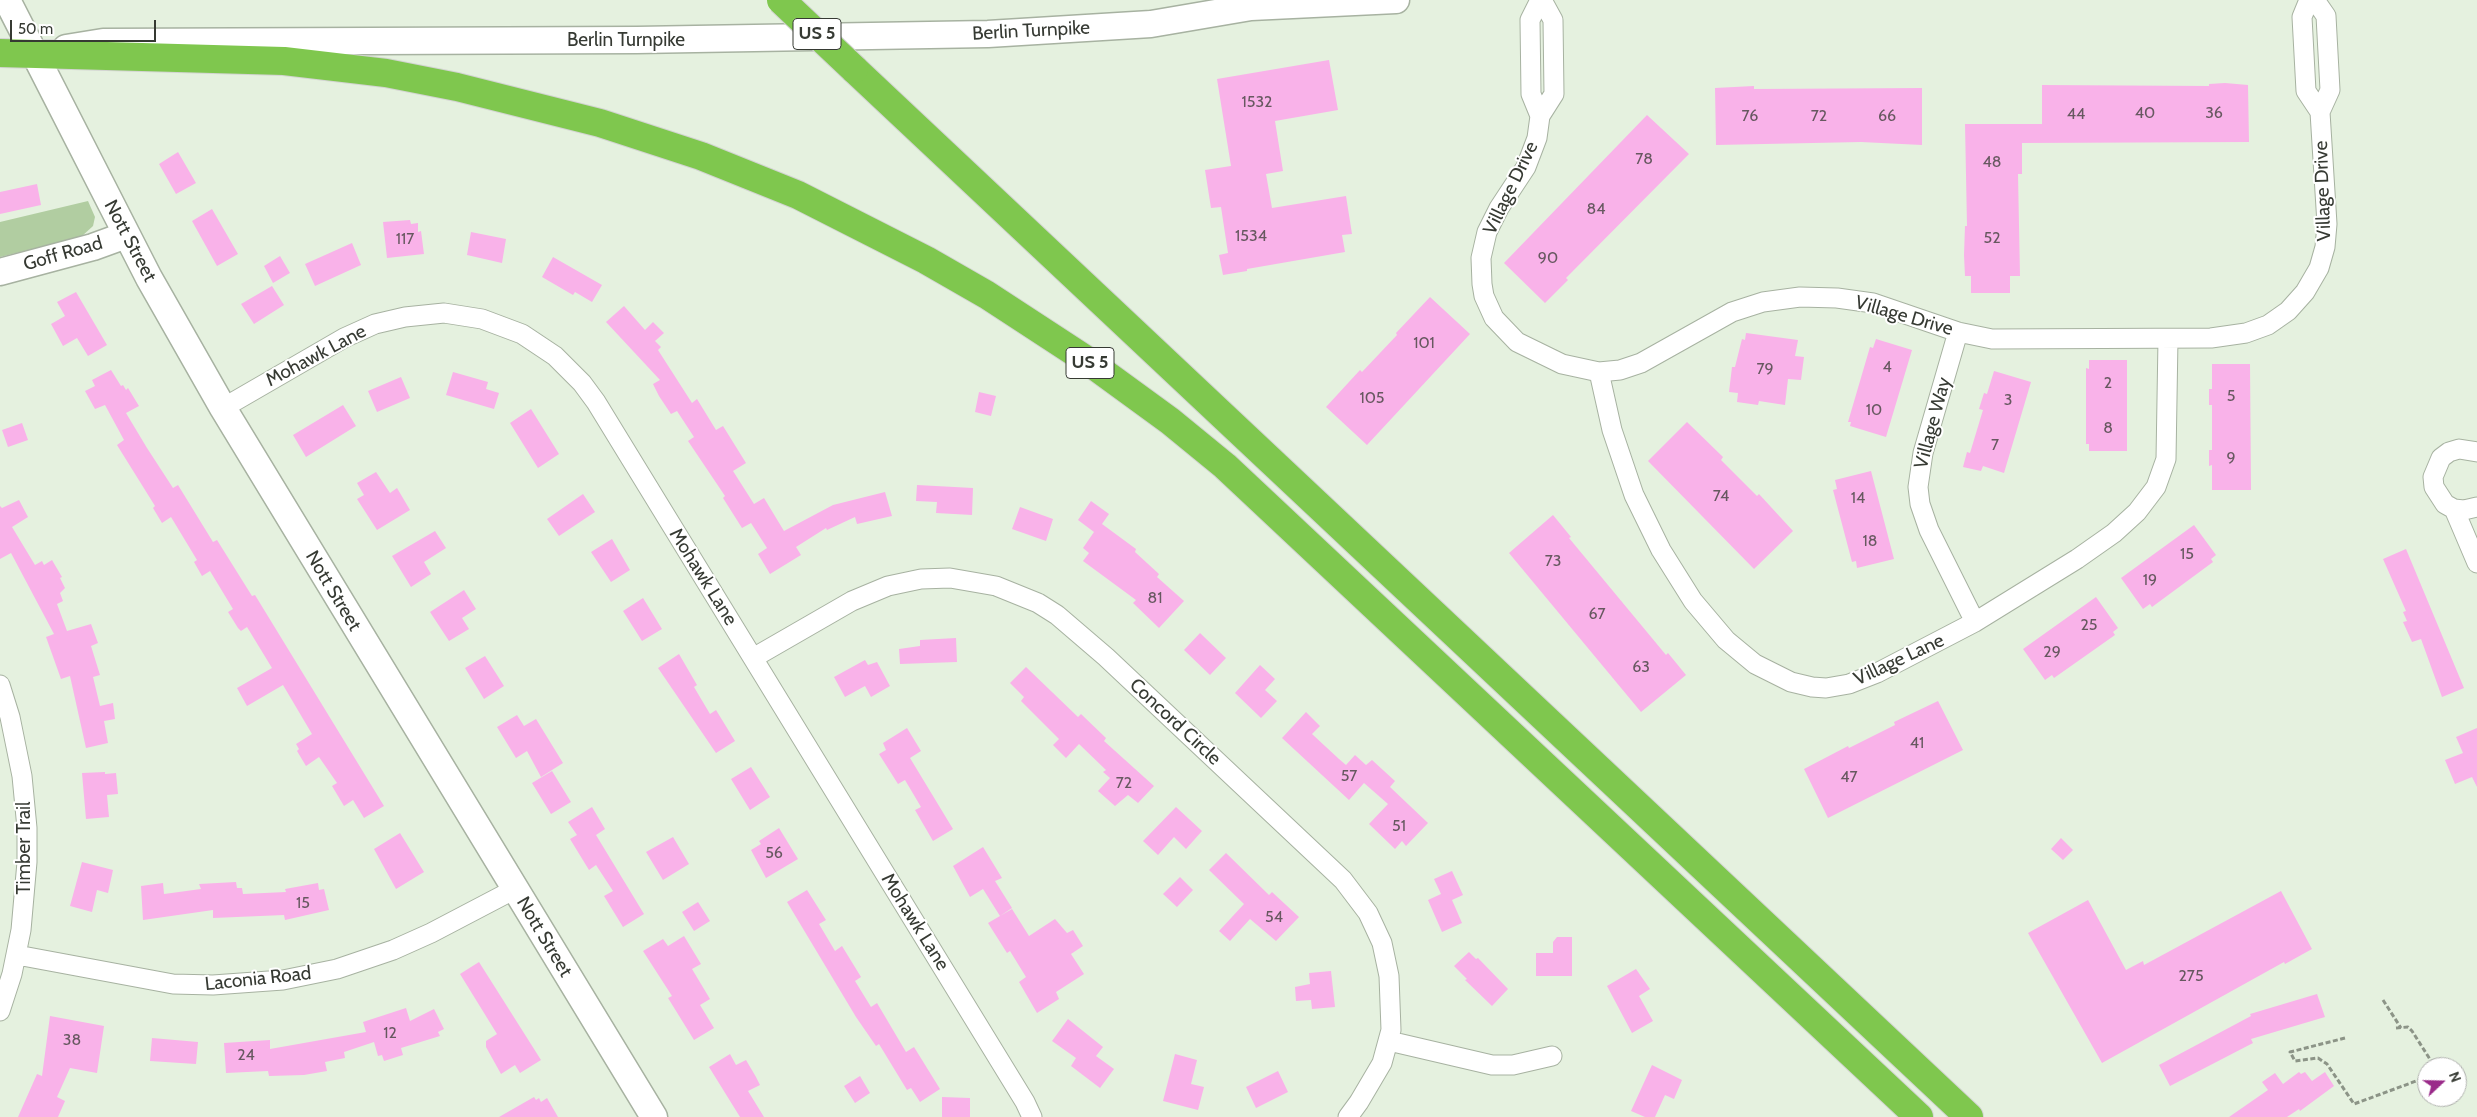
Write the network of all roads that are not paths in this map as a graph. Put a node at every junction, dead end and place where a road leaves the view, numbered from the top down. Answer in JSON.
{"nodes":[{"id":1,"x":7,"y":0,"type":"edge"},
{"id":2,"x":781,"y":0,"type":"edge"},
{"id":3,"x":1200,"y":0,"type":"edge"},
{"id":4,"x":1396,"y":0,"type":"edge"},
{"id":5,"x":1541,"y":0,"type":"edge"},
{"id":6,"x":2309,"y":0,"type":"edge"},
{"id":7,"x":2315,"y":0,"type":"edge"},
{"id":8,"x":1251,"y":7,"type":"junction"},
{"id":9,"x":33,"y":53,"type":"junction"},
{"id":10,"x":0,"y":54,"type":"edge"},
{"id":11,"x":2320,"y":112,"type":"junction"},
{"id":12,"x":126,"y":235,"type":"junction"},
{"id":13,"x":0,"y":272,"type":"edge"},
{"id":14,"x":1958,"y":332,"type":"junction"},
{"id":15,"x":2168,"y":339,"type":"junction"},
{"id":16,"x":1599,"y":372,"type":"junction"},
{"id":17,"x":223,"y":408,"type":"junction"},
{"id":18,"x":2477,"y":452,"type":"edge"},
{"id":19,"x":2477,"y":506,"type":"edge"},
{"id":20,"x":2454,"y":508,"type":"junction"},
{"id":21,"x":2477,"y":563,"type":"edge"},
{"id":22,"x":1976,"y":622,"type":"junction"},
{"id":23,"x":752,"y":658,"type":"junction"},
{"id":24,"x":0,"y":685,"type":"edge"},
{"id":25,"x":515,"y":889,"type":"junction"},
{"id":26,"x":16,"y":955,"type":"junction"},
{"id":27,"x":0,"y":1011,"type":"edge"},
{"id":28,"x":1389,"y":1041,"type":"junction"},
{"id":29,"x":1552,"y":1056,"type":"dead end"},
{"id":30,"x":654,"y":1117,"type":"edge"},
{"id":31,"x":1032,"y":1117,"type":"edge"},
{"id":32,"x":1348,"y":1117,"type":"edge"},
{"id":33,"x":1920,"y":1117,"type":"edge"},
{"id":34,"x":1969,"y":1117,"type":"edge"}],
"edges":[{"from":1,"to":9,"type":"main road","name":"Nott Street"},
{"from":2,"to":34,"type":"highway","number":"US 5","bridge":true},
{"from":3,"to":8,"type":"main road","name":"Berlin Turnpike"},
{"from":4,"to":8,"type":"main road","name":"Berlin Turnpike"},
{"from":5,"to":16,"type":"street","name":"Village Drive"},
{"from":6,"to":11,"type":"street"},
{"from":7,"to":11,"type":"street","name":"Village Drive"},
{"from":8,"to":9,"type":"main road","name":"Berlin Turnpike"},
{"from":9,"to":10,"type":"highway","name":"Berlin Turnpike","number":"US 5"},
{"from":9,"to":12,"type":"main road","name":"Nott Street"},
{"from":9,"to":33,"type":"highway","number":"US 5"},
{"from":11,"to":15,"type":"street","name":"Village Drive"},
{"from":12,"to":13,"type":"main road","name":"Goff Road"},
{"from":12,"to":17,"type":"main road","name":"Nott Street"},
{"from":14,"to":15,"type":"street","name":"Village Drive"},
{"from":14,"to":16,"type":"street","name":"Village Drive"},
{"from":14,"to":22,"type":"street","name":"Village Way"},
{"from":15,"to":22,"type":"street","name":"Village Lane"},
{"from":16,"to":22,"type":"street","name":"Village Lane"},
{"from":17,"to":23,"type":"street","name":"Mohawk Lane"},
{"from":17,"to":25,"type":"main road","name":"Nott Street"},
{"from":18,"to":20,"type":"street"},
{"from":19,"to":20,"type":"street"},
{"from":20,"to":21,"type":"street"},
{"from":23,"to":28,"type":"street","name":"Concord Circle"},
{"from":23,"to":31,"type":"street","name":"Mohawk Lane"},
{"from":24,"to":26,"type":"street","name":"Timber Trail"},
{"from":25,"to":26,"type":"street","name":"Laconia Road"},
{"from":25,"to":30,"type":"main road","name":"Nott Street"},
{"from":26,"to":27,"type":"street","name":"Timber Trail"},
{"from":28,"to":29,"type":"street"},
{"from":28,"to":32,"type":"street","name":"Concord Circle"}]}
